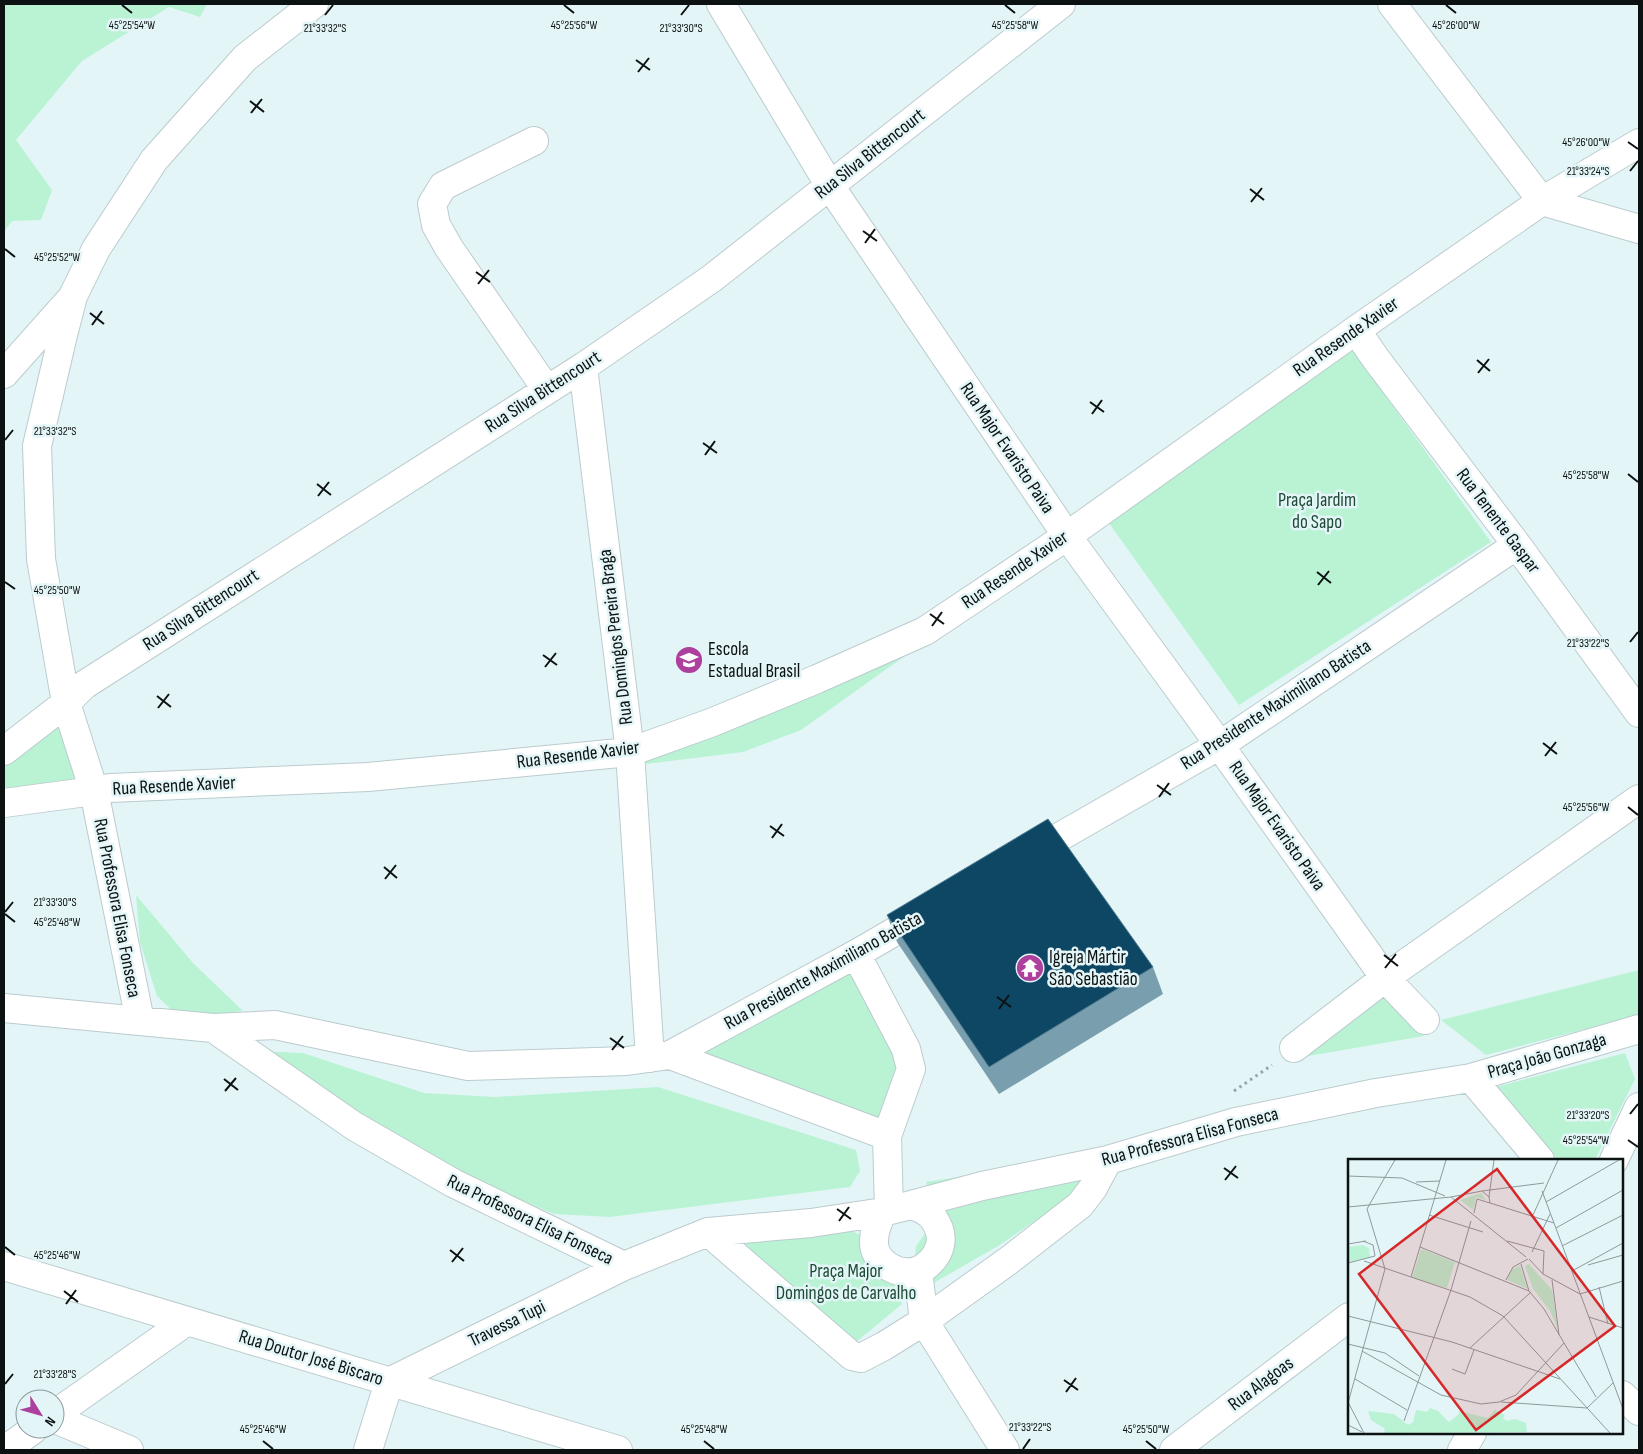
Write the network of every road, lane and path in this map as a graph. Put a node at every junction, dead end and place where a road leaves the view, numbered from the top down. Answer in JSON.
{"nodes":[{"id":1,"x":314,"y":4,"type":"edge"},
{"id":2,"x":721,"y":4,"type":"edge"},
{"id":3,"x":1061,"y":4,"type":"edge"},
{"id":4,"x":1392,"y":4,"type":"edge"},
{"id":5,"x":534,"y":141,"type":"dead end"},
{"id":6,"x":1639,"y":143,"type":"edge"},
{"id":7,"x":830,"y":186,"type":"junction"},
{"id":8,"x":1542,"y":201,"type":"junction"},
{"id":9,"x":1639,"y":229,"type":"edge"},
{"id":10,"x":73,"y":296,"type":"junction"},
{"id":11,"x":1356,"y":330,"type":"junction"},
{"id":12,"x":583,"y":367,"type":"junction"},
{"id":13,"x":4,"y":374,"type":"edge"},
{"id":14,"x":547,"y":390,"type":"junction"},
{"id":15,"x":1066,"y":536,"type":"junction"},
{"id":16,"x":1516,"y":545,"type":"junction"},
{"id":17,"x":66,"y":703,"type":"junction"},
{"id":18,"x":1639,"y":713,"type":"edge"},
{"id":19,"x":1220,"y":745,"type":"junction"},
{"id":20,"x":4,"y":750,"type":"edge"},
{"id":21,"x":630,"y":752,"type":"junction"},
{"id":22,"x":94,"y":791,"type":"junction"},
{"id":23,"x":1639,"y":799,"type":"edge"},
{"id":24,"x":4,"y":803,"type":"edge"},
{"id":25,"x":1004,"y":869,"type":"edge"},
{"id":26,"x":943,"y":904,"type":"edge"},
{"id":27,"x":856,"y":954,"type":"junction"},
{"id":28,"x":1385,"y":978,"type":"junction"},
{"id":29,"x":4,"y":1008,"type":"edge"},
{"id":30,"x":1424,"y":1020,"type":"dead end"},
{"id":31,"x":140,"y":1021,"type":"junction"},
{"id":32,"x":213,"y":1028,"type":"junction"},
{"id":33,"x":1639,"y":1029,"type":"edge"},
{"id":34,"x":1294,"y":1048,"type":"joint"},
{"id":35,"x":660,"y":1056,"type":"junction"},
{"id":36,"x":1471,"y":1078,"type":"junction"},
{"id":37,"x":1639,"y":1108,"type":"edge"},
{"id":38,"x":1236,"y":1122,"type":"junction"},
{"id":39,"x":887,"y":1136,"type":"junction"},
{"id":40,"x":1539,"y":1159,"type":"edge"},
{"id":41,"x":1614,"y":1159,"type":"edge"},
{"id":42,"x":1108,"y":1160,"type":"junction"},
{"id":43,"x":894,"y":1209,"type":"junction"},
{"id":44,"x":708,"y":1232,"type":"junction"},
{"id":45,"x":4,"y":1266,"type":"edge"},
{"id":46,"x":624,"y":1266,"type":"junction"},
{"id":47,"x":918,"y":1271,"type":"junction"},
{"id":48,"x":1348,"y":1318,"type":"edge"},
{"id":49,"x":188,"y":1321,"type":"junction"},
{"id":50,"x":924,"y":1321,"type":"junction"},
{"id":51,"x":389,"y":1382,"type":"junction"},
{"id":52,"x":1623,"y":1396,"type":"edge"},
{"id":53,"x":65,"y":1407,"type":"edge"},
{"id":54,"x":1639,"y":1410,"type":"edge"},
{"id":55,"x":65,"y":1423,"type":"edge"},
{"id":56,"x":1471,"y":1434,"type":"edge"},
{"id":57,"x":20,"y":1439,"type":"edge"},
{"id":58,"x":581,"y":1445,"type":"edge"},
{"id":59,"x":5,"y":1450,"type":"edge"},
{"id":60,"x":129,"y":1450,"type":"edge"},
{"id":61,"x":368,"y":1450,"type":"edge"},
{"id":62,"x":618,"y":1450,"type":"edge"},
{"id":63,"x":1005,"y":1450,"type":"edge"},
{"id":64,"x":1174,"y":1450,"type":"edge"},
{"id":65,"x":1462,"y":1450,"type":"edge"}],
"edges":[{"from":1,"to":10,"type":"street","name":"Rua Professora Elisa Fonseca"},
{"from":2,"to":7,"type":"street","name":"Rua Major Evaristo Paiva"},
{"from":3,"to":7,"type":"street","name":"Rua Silva Bittencourt"},
{"from":4,"to":8,"type":"street"},
{"from":5,"to":14,"type":"street"},
{"from":6,"to":8,"type":"street","name":"Rua Resende Xavier"},
{"from":7,"to":12,"type":"street","name":"Rua Silva Bittencourt"},
{"from":7,"to":15,"type":"street","name":"Rua Major Evaristo Paiva"},
{"from":8,"to":9,"type":"street"},
{"from":8,"to":11,"type":"street","name":"Rua Resende Xavier"},
{"from":10,"to":13,"type":"street","name":"Rua Professora Elisa Fonseca"},
{"from":10,"to":17,"type":"street","name":"Rua Professora Elisa Fonseca"},
{"from":11,"to":15,"type":"street","name":"Rua Resende Xavier"},
{"from":11,"to":16,"type":"street","name":"Rua Tenente Gaspar"},
{"from":12,"to":14,"type":"street","name":"Rua Silva Bittencourt"},
{"from":12,"to":21,"type":"street","name":"Rua Domingos Pereira Braga"},
{"from":14,"to":17,"type":"street","name":"Rua Silva Bittencourt"},
{"from":15,"to":19,"type":"street","name":"Rua Major Evaristo Paiva"},
{"from":15,"to":21,"type":"street","name":"Rua Resende Xavier"},
{"from":16,"to":18,"type":"street","name":"Rua Tenente Gaspar"},
{"from":16,"to":19,"type":"street","name":"Rua Presidente Maximiliano Batista"},
{"from":17,"to":20,"type":"street","name":"Rua Silva Bittencourt"},
{"from":17,"to":22,"type":"street","name":"Rua Professora Elisa Fonseca"},
{"from":19,"to":25,"type":"street","name":"Rua Presidente Maximiliano Batista"},
{"from":19,"to":28,"type":"street","name":"Rua Major Evaristo Paiva"},
{"from":21,"to":22,"type":"street","name":"Rua Resende Xavier"},
{"from":21,"to":35,"type":"street","name":"Rua Domingos Pereira Braga"},
{"from":22,"to":24,"type":"street","name":"Rua Resende Xavier"},
{"from":22,"to":31,"type":"street","name":"Rua Professora Elisa Fonseca"},
{"from":23,"to":28,"type":"street"},
{"from":26,"to":27,"type":"street","name":"Rua Presidente Maximiliano Batista"},
{"from":27,"to":35,"type":"street","name":"Rua Presidente Maximiliano Batista"},
{"from":27,"to":39,"type":"street"},
{"from":28,"to":30,"type":"street","name":"Rua Major Evaristo Paiva"},
{"from":28,"to":34,"type":"street"},
{"from":29,"to":31,"type":"street","name":"Rua Presidente Maximiliano Batista"},
{"from":31,"to":32,"type":"street","name":"Rua Presidente Maximiliano Batista"},
{"from":32,"to":35,"type":"street","name":"Rua Presidente Maximiliano Batista"},
{"from":32,"to":46,"type":"street","name":"Rua Professora Elisa Fonseca"},
{"from":33,"to":36,"type":"street","name":"Praça João Gonzaga"},
{"from":34,"to":38,"type":"path"},
{"from":35,"to":39,"type":"street"},
{"from":36,"to":38,"type":"street","name":"Rua Professora Elisa Fonseca"},
{"from":36,"to":40,"type":"street","name":"Praça João Gonzaga"},
{"from":37,"to":41,"type":"street"},
{"from":38,"to":42,"type":"street","name":"Rua Professora Elisa Fonseca"},
{"from":39,"to":43,"type":"street"},
{"from":42,"to":43,"type":"street","name":"Rua Professora Elisa Fonseca"},
{"from":42,"to":50,"type":"street"},
{"from":43,"to":44,"type":"street","name":"Rua Professora Elisa Fonseca"},
{"from":43,"to":47,"type":"street"},
{"from":43,"to":47,"type":"street"},
{"from":44,"to":46,"type":"street","name":"Rua Professora Elisa Fonseca"},
{"from":44,"to":50,"type":"street"},
{"from":45,"to":49,"type":"street","name":"Rua Doutor José Biscaro"},
{"from":46,"to":51,"type":"street","name":"Travessa Tupi"},
{"from":47,"to":50,"type":"street"},
{"from":48,"to":64,"type":"street","name":"Rua Alagoas"},
{"from":49,"to":51,"type":"street","name":"Rua Doutor José Biscaro"},
{"from":49,"to":53,"type":"street"},
{"from":50,"to":63,"type":"street"},
{"from":51,"to":58,"type":"street","name":"Rua Doutor José Biscaro"},
{"from":51,"to":61,"type":"street"},
{"from":52,"to":54,"type":"street"},
{"from":55,"to":60,"type":"street"},
{"from":56,"to":65,"type":"street"},
{"from":57,"to":59,"type":"street"},
{"from":58,"to":62,"type":"street","name":"Rua Doutor José Biscaro"}]}
